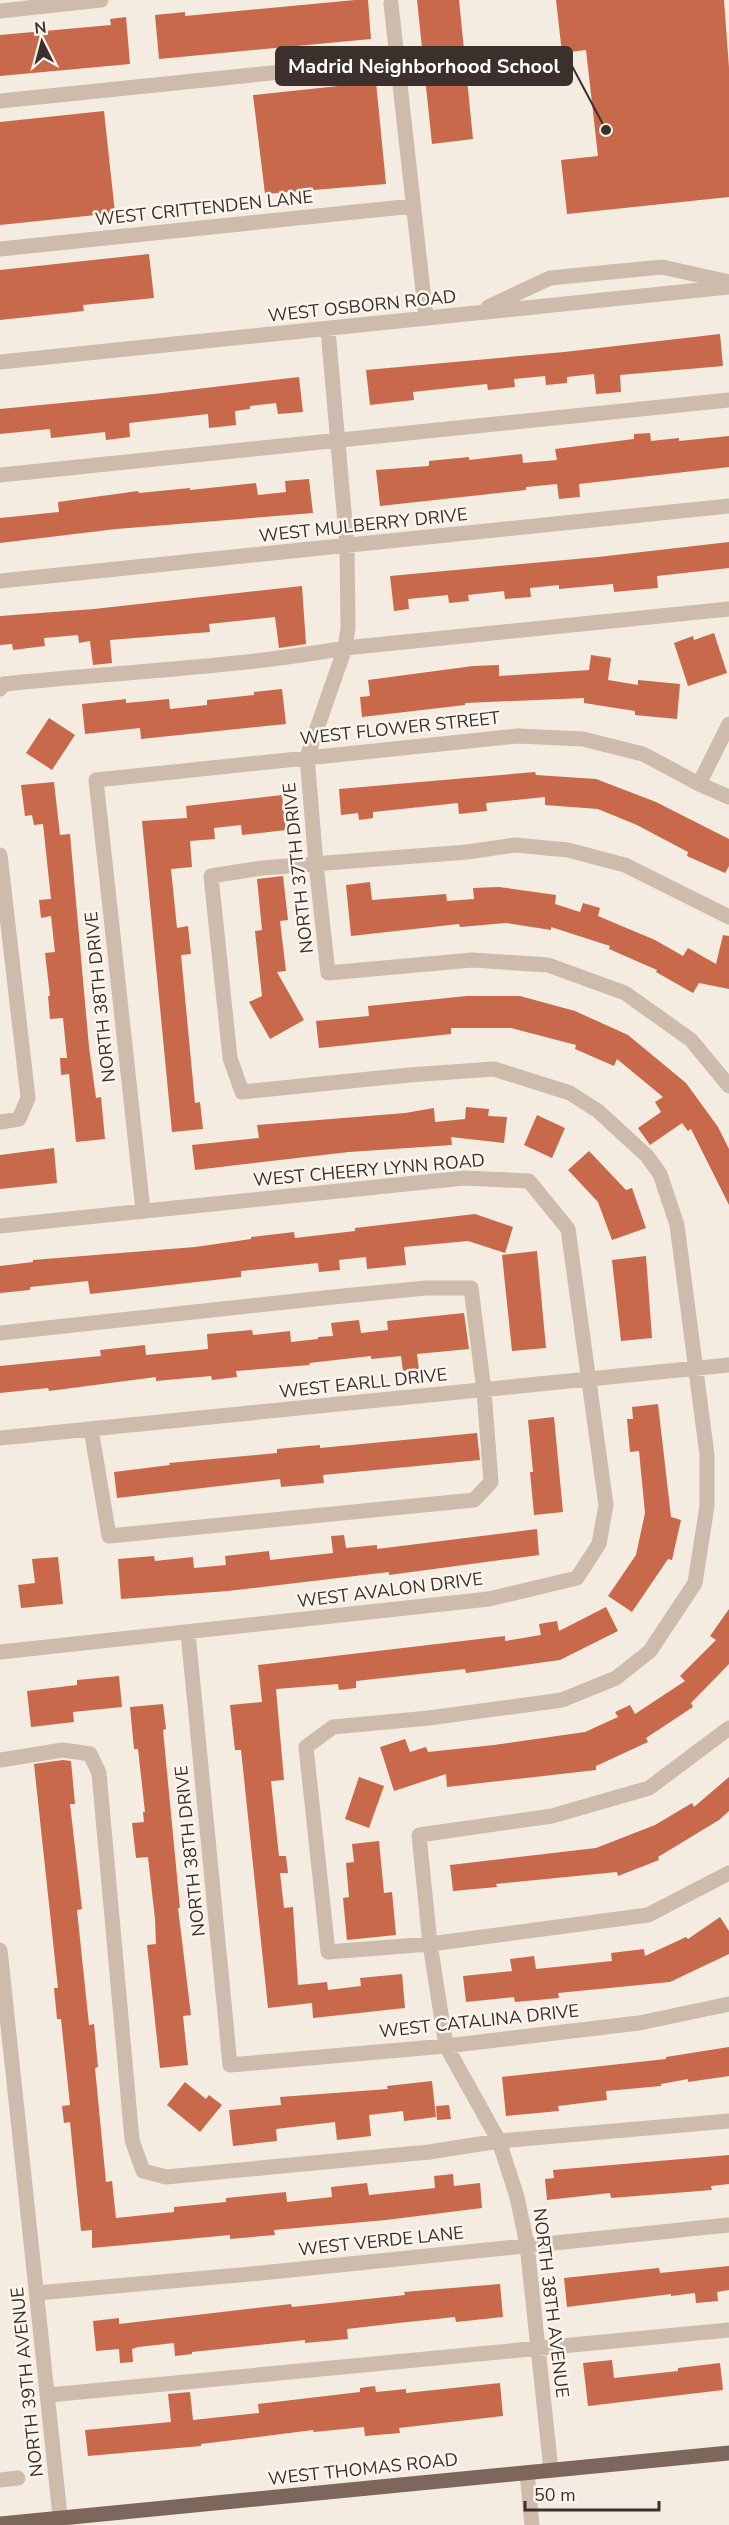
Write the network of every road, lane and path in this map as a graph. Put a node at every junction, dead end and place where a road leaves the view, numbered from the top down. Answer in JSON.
{"nodes":[{"id":1,"x":101,"y":0,"type":"edge"},
{"id":2,"x":391,"y":4,"type":"dead end"},
{"id":3,"x":0,"y":11,"type":"edge"},
{"id":4,"x":398,"y":60,"type":"junction"},
{"id":5,"x":0,"y":101,"type":"edge"},
{"id":6,"x":413,"y":206,"type":"junction"},
{"id":7,"x":0,"y":249,"type":"edge"},
{"id":8,"x":729,"y":282,"type":"edge"},
{"id":9,"x":729,"y":286,"type":"edge"},
{"id":10,"x":476,"y":313,"type":"junction"},
{"id":11,"x":426,"y":318,"type":"junction"},
{"id":12,"x":328,"y":330,"type":"junction"},
{"id":13,"x":0,"y":362,"type":"edge"},
{"id":14,"x":729,"y":400,"type":"edge"},
{"id":15,"x":337,"y":440,"type":"junction"},
{"id":16,"x":0,"y":475,"type":"edge"},
{"id":17,"x":729,"y":506,"type":"edge"},
{"id":18,"x":347,"y":546,"type":"junction"},
{"id":19,"x":0,"y":581,"type":"edge"},
{"id":20,"x":729,"y":609,"type":"edge"},
{"id":21,"x":345,"y":648,"type":"junction"},
{"id":22,"x":0,"y":688,"type":"edge"},
{"id":23,"x":729,"y":724,"type":"edge"},
{"id":24,"x":307,"y":757,"type":"junction"},
{"id":25,"x":96,"y":780,"type":"joint"},
{"id":26,"x":699,"y":784,"type":"junction"},
{"id":27,"x":729,"y":797,"type":"edge"},
{"id":28,"x":0,"y":855,"type":"edge"},
{"id":29,"x":316,"y":864,"type":"junction"},
{"id":30,"x":729,"y":917,"type":"edge"},
{"id":31,"x":727,"y":1079,"type":"edge"},
{"id":32,"x":0,"y":1122,"type":"edge"},
{"id":33,"x":143,"y":1210,"type":"junction"},
{"id":34,"x":0,"y":1226,"type":"edge"},
{"id":35,"x":0,"y":1333,"type":"edge"},
{"id":36,"x":729,"y":1365,"type":"edge"},
{"id":37,"x":697,"y":1368,"type":"junction"},
{"id":38,"x":587,"y":1379,"type":"junction"},
{"id":39,"x":484,"y":1390,"type":"junction"},
{"id":40,"x":91,"y":1429,"type":"junction"},
{"id":41,"x":0,"y":1438,"type":"edge"},
{"id":42,"x":188,"y":1633,"type":"junction"},
{"id":43,"x":0,"y":1652,"type":"edge"},
{"id":44,"x":729,"y":1728,"type":"edge"},
{"id":45,"x":0,"y":1760,"type":"edge"},
{"id":46,"x":729,"y":1874,"type":"edge"},
{"id":47,"x":430,"y":1944,"type":"junction"},
{"id":48,"x":0,"y":1950,"type":"edge"},
{"id":49,"x":729,"y":2004,"type":"edge"},
{"id":50,"x":446,"y":2046,"type":"junction"},
{"id":51,"x":230,"y":2065,"type":"joint"},
{"id":52,"x":729,"y":2121,"type":"edge"},
{"id":53,"x":499,"y":2141,"type":"junction"},
{"id":54,"x":729,"y":2225,"type":"edge"},
{"id":55,"x":527,"y":2245,"type":"junction"},
{"id":56,"x":37,"y":2293,"type":"junction"},
{"id":57,"x":729,"y":2330,"type":"edge"},
{"id":58,"x":538,"y":2349,"type":"junction"},
{"id":59,"x":49,"y":2395,"type":"junction"},
{"id":60,"x":729,"y":2453,"type":"edge"},
{"id":61,"x":551,"y":2470,"type":"junction"},
{"id":62,"x":527,"y":2473,"type":"junction"},
{"id":63,"x":18,"y":2478,"type":"dead end"},
{"id":64,"x":0,"y":2480,"type":"edge"},
{"id":65,"x":60,"y":2522,"type":"edge"},
{"id":66,"x":0,"y":2524,"type":"edge"},
{"id":67,"x":532,"y":2525,"type":"edge"}],
"edges":[{"from":1,"to":3,"type":"street"},
{"from":2,"to":4,"type":"street"},
{"from":4,"to":5,"type":"street"},
{"from":4,"to":6,"type":"street"},
{"from":6,"to":7,"type":"street","name":"WEST CRITTENDEN LANE"},
{"from":6,"to":11,"type":"street"},
{"from":8,"to":10,"type":"street"},
{"from":9,"to":10,"type":"street","name":"WEST OSBORN ROAD"},
{"from":10,"to":11,"type":"street","name":"WEST OSBORN ROAD"},
{"from":11,"to":12,"type":"street","name":"WEST OSBORN ROAD"},
{"from":12,"to":13,"type":"street","name":"WEST OSBORN ROAD"},
{"from":12,"to":15,"type":"street"},
{"from":14,"to":15,"type":"street"},
{"from":15,"to":16,"type":"street"},
{"from":15,"to":18,"type":"street"},
{"from":17,"to":18,"type":"street","name":"WEST MULBERRY DRIVE"},
{"from":18,"to":19,"type":"street","name":"WEST MULBERRY DRIVE"},
{"from":18,"to":21,"type":"street"},
{"from":20,"to":21,"type":"street"},
{"from":21,"to":22,"type":"street"},
{"from":21,"to":24,"type":"street"},
{"from":23,"to":26,"type":"street"},
{"from":24,"to":25,"type":"street","name":"WEST FLOWER STREET"},
{"from":24,"to":26,"type":"street","name":"WEST FLOWER STREET"},
{"from":24,"to":29,"type":"street","name":"NORTH 37TH DRIVE"},
{"from":25,"to":33,"type":"street","name":"NORTH 38TH DRIVE"},
{"from":26,"to":27,"type":"street","name":"WEST FLOWER STREET"},
{"from":28,"to":32,"type":"street"},
{"from":29,"to":30,"type":"street"},
{"from":29,"to":31,"type":"street","name":"NORTH 37TH DRIVE"},
{"from":29,"to":37,"type":"street"},
{"from":33,"to":34,"type":"street","name":"WEST CHEERY LYNN ROAD"},
{"from":33,"to":38,"type":"street","name":"WEST CHEERY LYNN ROAD"},
{"from":35,"to":39,"type":"street"},
{"from":36,"to":37,"type":"street","name":"WEST EARLL DRIVE"},
{"from":37,"to":38,"type":"street","name":"WEST EARLL DRIVE"},
{"from":37,"to":47,"type":"street"},
{"from":38,"to":39,"type":"street","name":"WEST EARLL DRIVE"},
{"from":38,"to":42,"type":"street","name":"WEST AVALON DRIVE"},
{"from":39,"to":40,"type":"street","name":"WEST EARLL DRIVE"},
{"from":39,"to":40,"type":"street"},
{"from":40,"to":41,"type":"street","name":"WEST EARLL DRIVE"},
{"from":42,"to":43,"type":"street","name":"WEST AVALON DRIVE"},
{"from":42,"to":51,"type":"street","name":"NORTH 38TH DRIVE"},
{"from":44,"to":47,"type":"street","name":"NORTH 38TH AVENUE"},
{"from":45,"to":53,"type":"street"},
{"from":46,"to":47,"type":"street"},
{"from":47,"to":50,"type":"street","name":"NORTH 38TH AVENUE"},
{"from":48,"to":56,"type":"street","name":"NORTH 39TH AVENUE"},
{"from":49,"to":50,"type":"street","name":"WEST CATALINA DRIVE"},
{"from":50,"to":51,"type":"street","name":"WEST CATALINA DRIVE"},
{"from":50,"to":53,"type":"street","name":"NORTH 38TH AVENUE"},
{"from":52,"to":53,"type":"street"},
{"from":53,"to":55,"type":"street","name":"NORTH 38TH AVENUE"},
{"from":54,"to":55,"type":"street","name":"WEST VERDE LANE"},
{"from":55,"to":56,"type":"street","name":"WEST VERDE LANE"},
{"from":55,"to":58,"type":"street","name":"NORTH 38TH AVENUE"},
{"from":56,"to":59,"type":"street","name":"NORTH 39TH AVENUE"},
{"from":57,"to":58,"type":"street"},
{"from":58,"to":59,"type":"street"},
{"from":58,"to":61,"type":"street","name":"NORTH 38TH AVENUE"},
{"from":59,"to":65,"type":"street","name":"NORTH 39TH AVENUE"},
{"from":60,"to":61,"type":"main road","name":"WEST THOMAS ROAD"},
{"from":61,"to":62,"type":"main road","name":"WEST THOMAS ROAD"},
{"from":62,"to":65,"type":"main road","name":"WEST THOMAS ROAD"},
{"from":62,"to":67,"type":"street"},
{"from":63,"to":64,"type":"street"},
{"from":65,"to":66,"type":"main road","name":"WEST THOMAS ROAD"}]}
